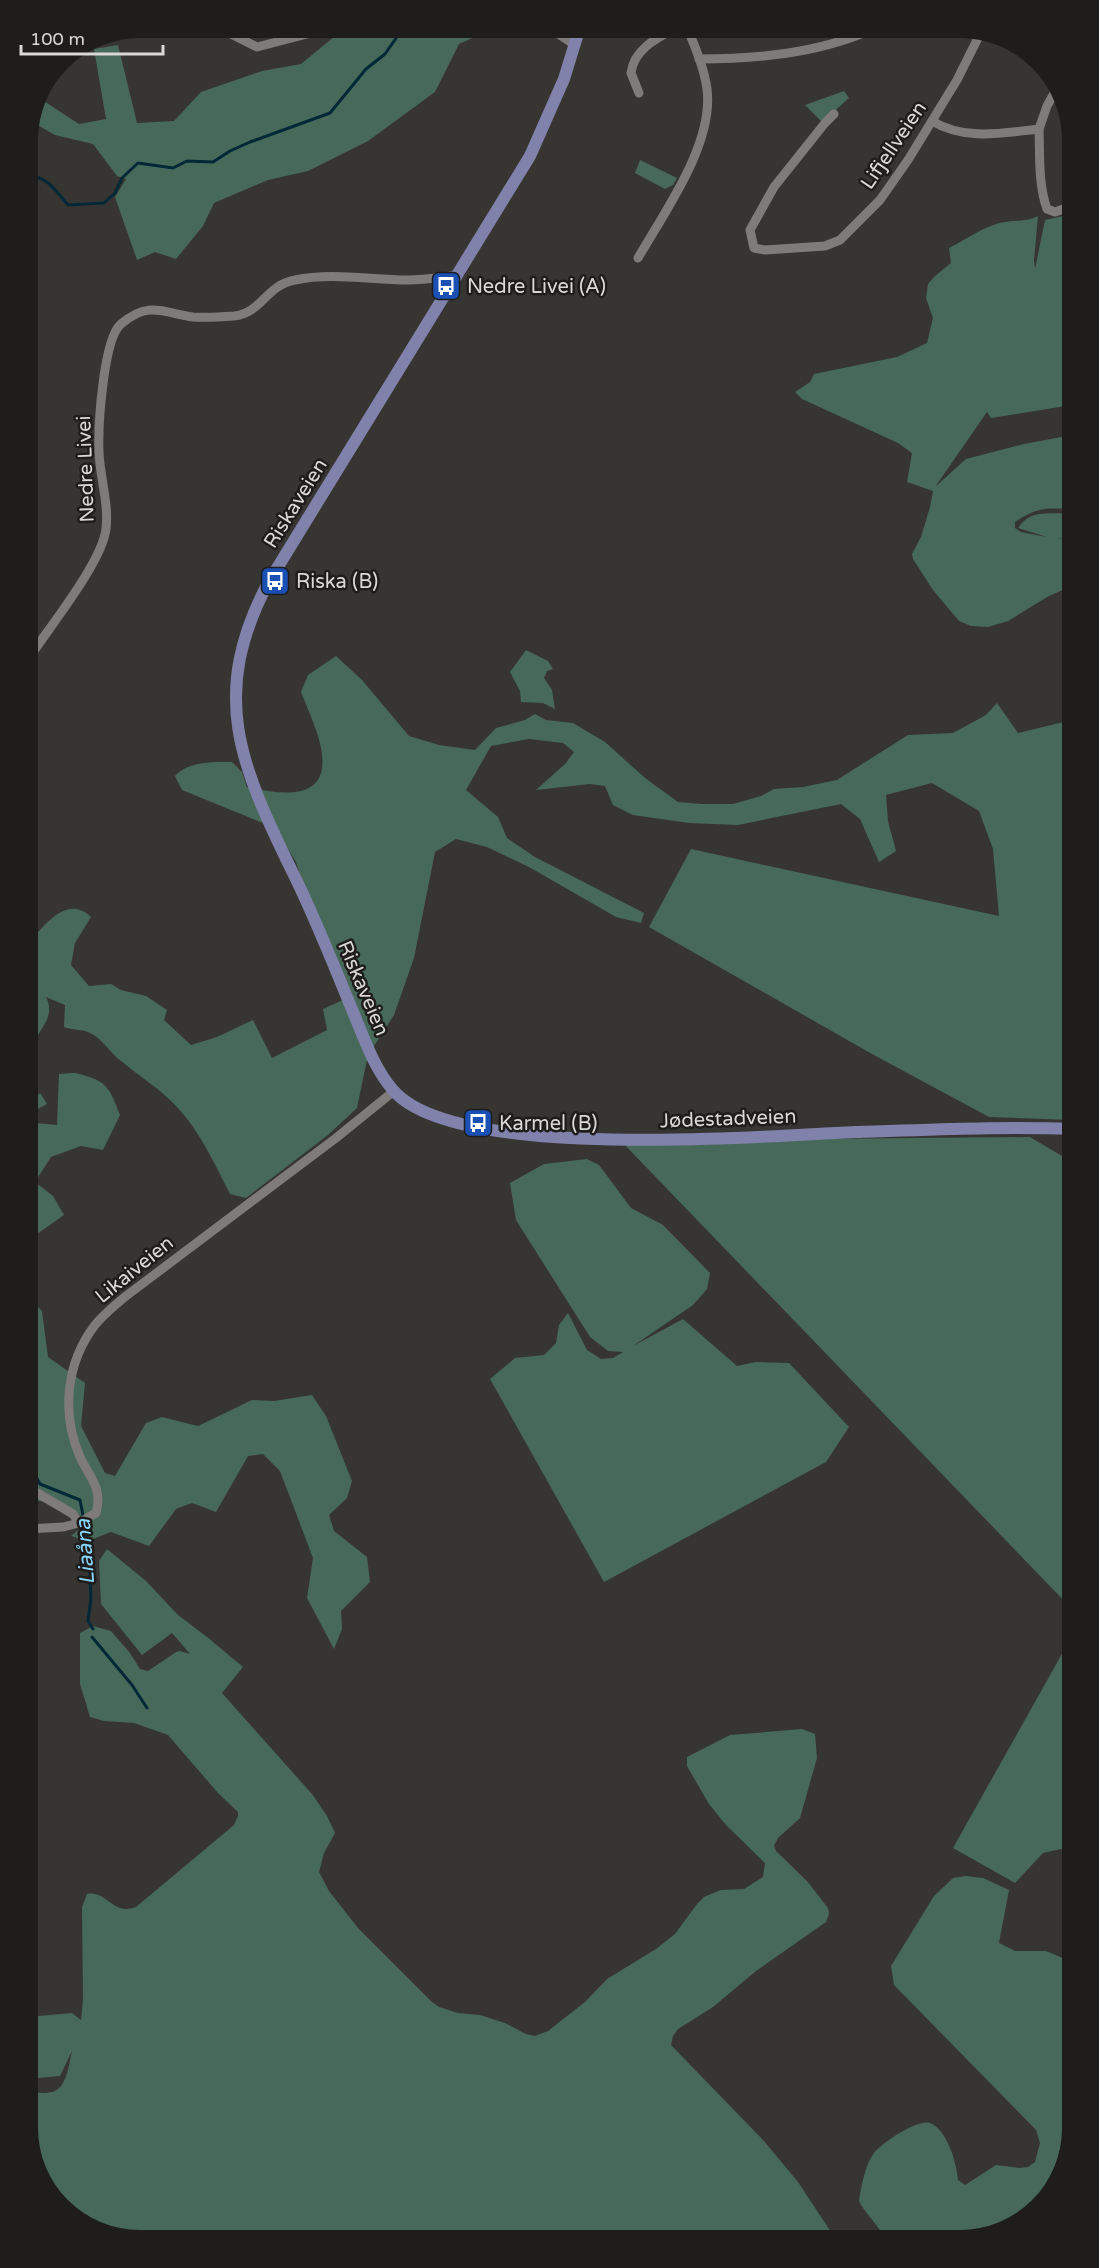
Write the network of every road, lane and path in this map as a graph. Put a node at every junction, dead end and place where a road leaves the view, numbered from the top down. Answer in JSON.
{"nodes":[{"id":1,"x":239,"y":38,"type":"edge"},
{"id":2,"x":292,"y":38,"type":"edge"},
{"id":3,"x":564,"y":38,"type":"edge"},
{"id":4,"x":577,"y":38,"type":"edge"},
{"id":5,"x":658,"y":38,"type":"edge"},
{"id":6,"x":691,"y":38,"type":"edge"},
{"id":7,"x":850,"y":38,"type":"edge"},
{"id":8,"x":978,"y":39,"type":"edge"},
{"id":9,"x":575,"y":45,"type":"junction"},
{"id":10,"x":699,"y":59,"type":"junction"},
{"id":11,"x":639,"y":93,"type":"dead end"},
{"id":12,"x":1052,"y":97,"type":"edge"},
{"id":13,"x":834,"y":114,"type":"dead end"},
{"id":14,"x":932,"y":121,"type":"junction"},
{"id":15,"x":1039,"y":129,"type":"junction"},
{"id":16,"x":1062,"y":210,"type":"edge"},
{"id":17,"x":638,"y":258,"type":"dead end"},
{"id":18,"x":458,"y":275,"type":"junction"},
{"id":19,"x":38,"y":645,"type":"edge"},
{"id":20,"x":394,"y":1091,"type":"junction"},
{"id":21,"x":1062,"y":1129,"type":"edge"},
{"id":22,"x":38,"y":1493,"type":"edge"},
{"id":23,"x":79,"y":1523,"type":"junction"},
{"id":24,"x":38,"y":1528,"type":"edge"}],
"edges":[{"from":1,"to":2,"type":"street"},
{"from":3,"to":9,"type":"street"},
{"from":4,"to":9,"type":"main road","name":"Riskaveien"},
{"from":5,"to":11,"type":"street"},
{"from":6,"to":10,"type":"street"},
{"from":7,"to":10,"type":"street"},
{"from":8,"to":14,"type":"street","name":"Lifjellveien"},
{"from":9,"to":18,"type":"main road","name":"Riskaveien"},
{"from":10,"to":17,"type":"street"},
{"from":12,"to":15,"type":"street"},
{"from":13,"to":14,"type":"street","name":"Lifjellveien"},
{"from":14,"to":15,"type":"street"},
{"from":15,"to":16,"type":"street"},
{"from":18,"to":19,"type":"street","name":"Nedre Livei"},
{"from":18,"to":20,"type":"main road","name":"Riskaveien"},
{"from":20,"to":21,"type":"main road","name":"Jødestadveien"},
{"from":20,"to":23,"type":"street","name":"Likaiveien"},
{"from":22,"to":23,"type":"street"},
{"from":23,"to":24,"type":"street"}]}
